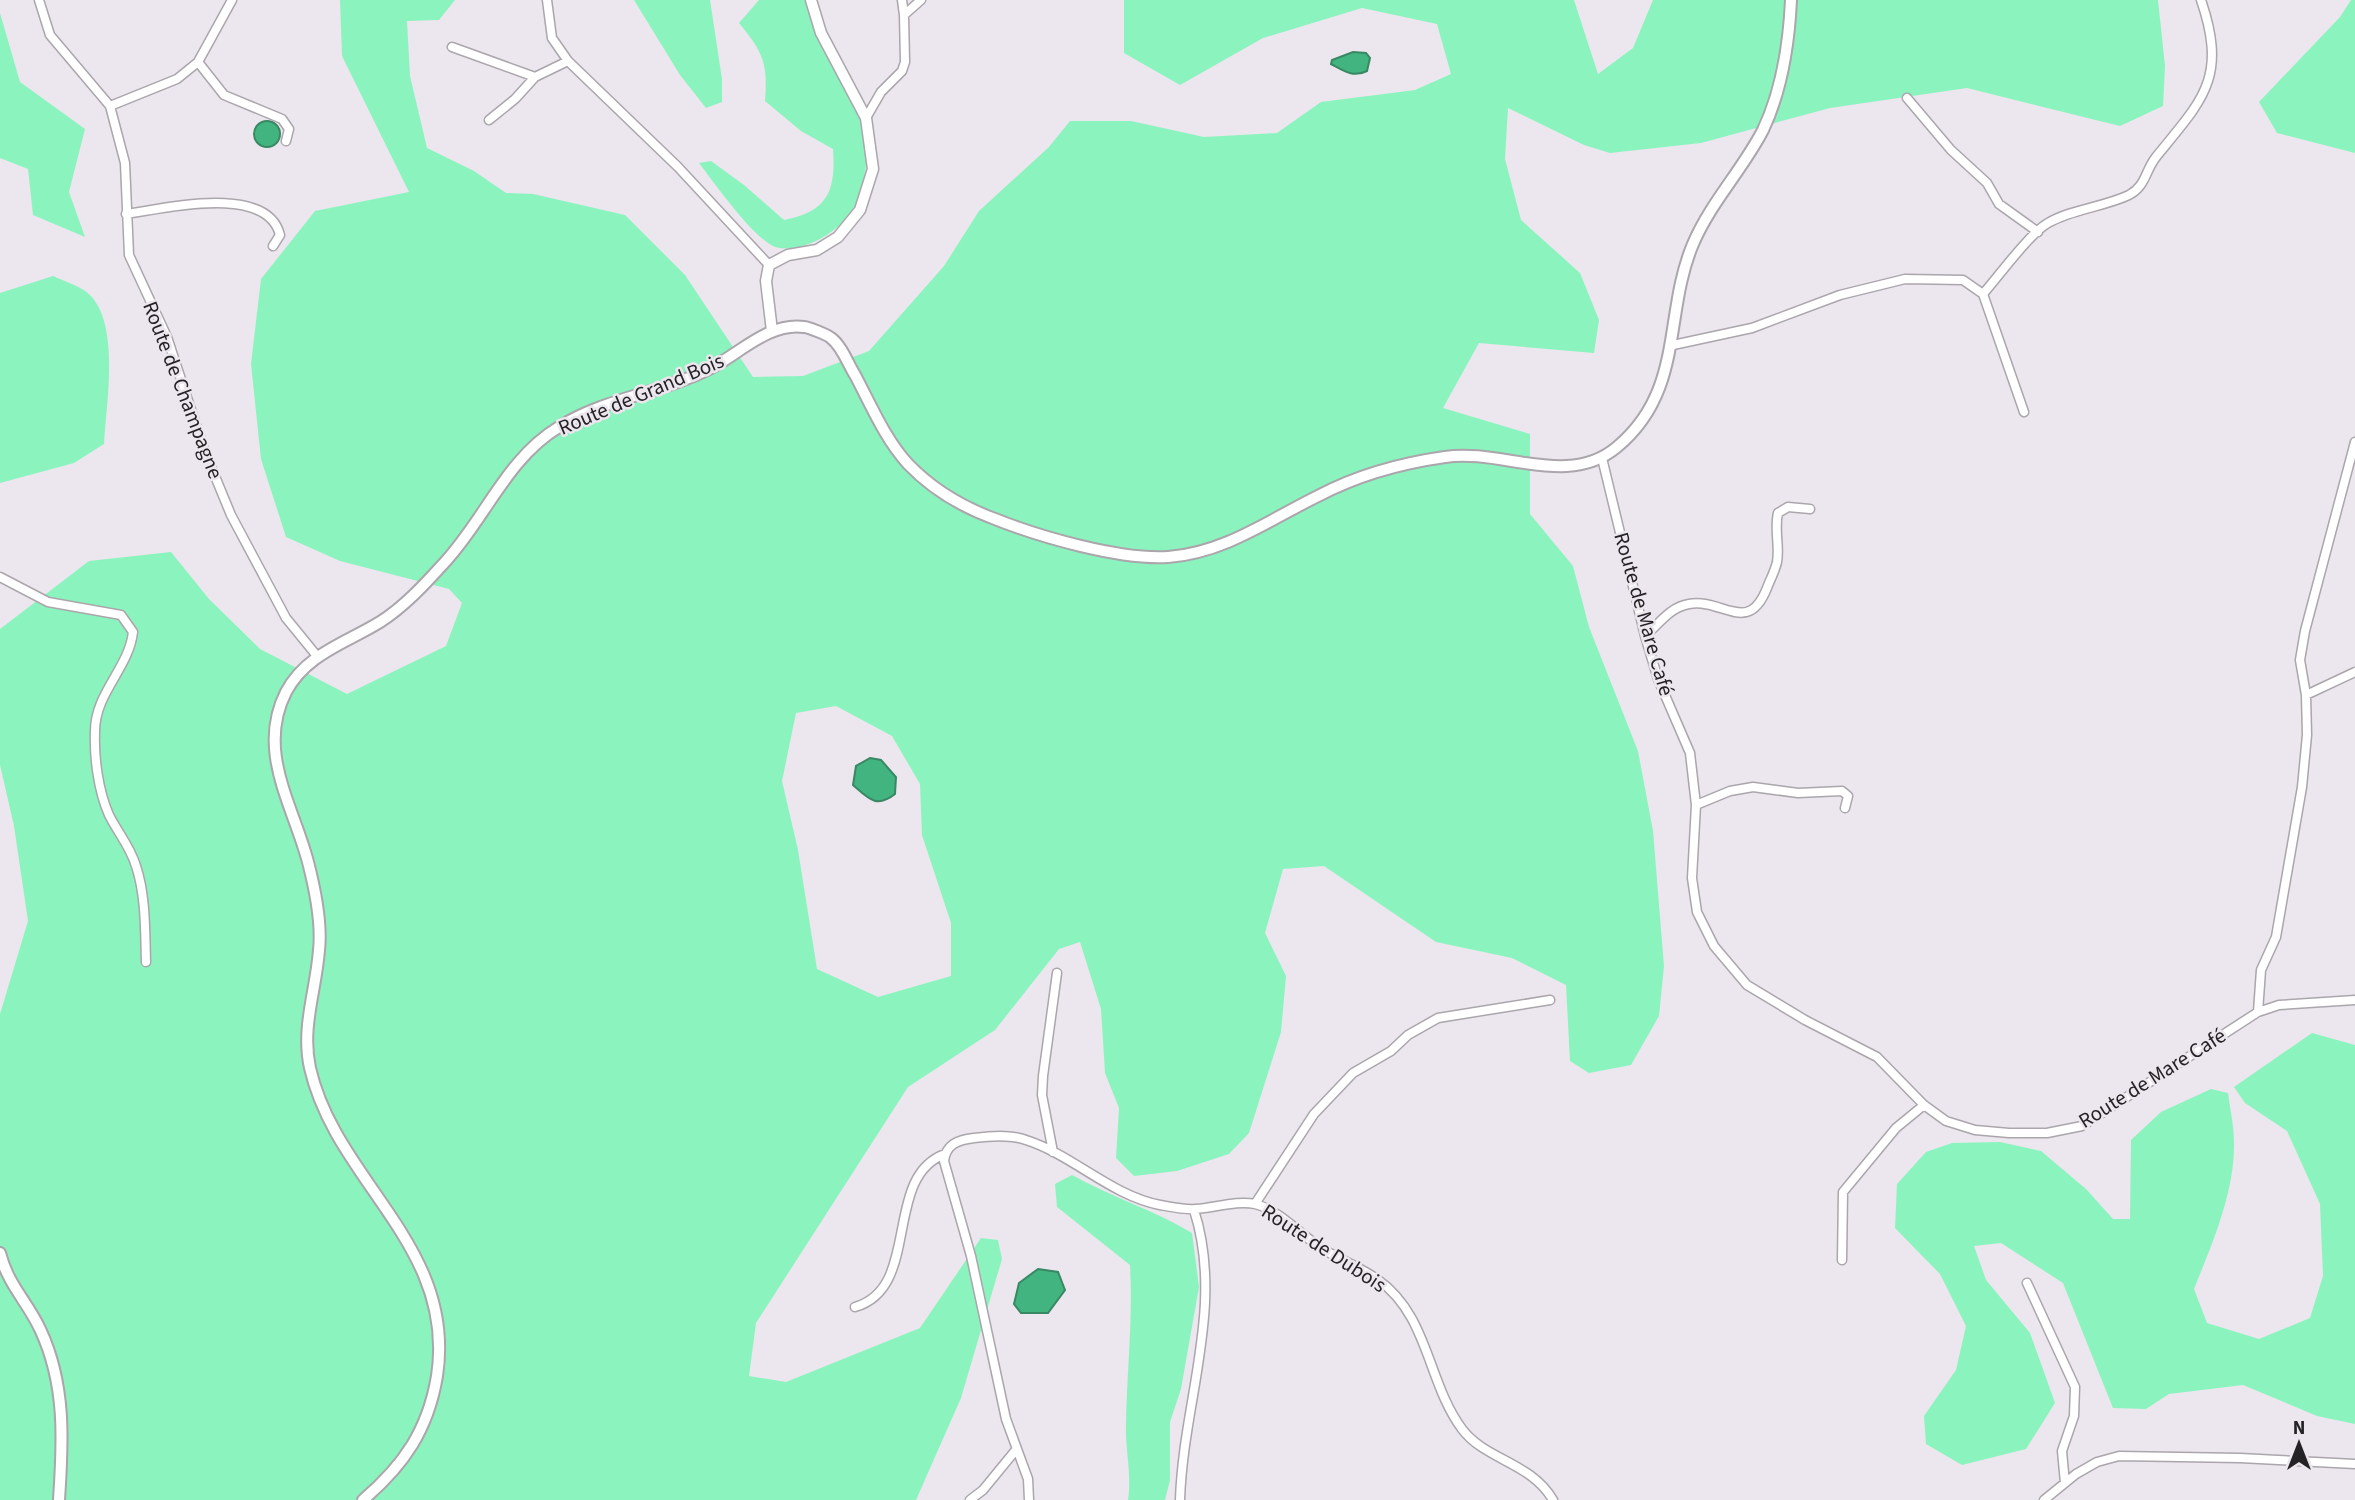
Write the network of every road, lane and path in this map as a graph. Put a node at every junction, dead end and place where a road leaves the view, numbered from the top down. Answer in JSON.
{"nodes":[{"id":1,"x":39,"y":0,"type":"edge"},
{"id":2,"x":232,"y":0,"type":"edge"},
{"id":3,"x":547,"y":0,"type":"edge"},
{"id":4,"x":811,"y":0,"type":"edge"},
{"id":5,"x":902,"y":0,"type":"edge"},
{"id":6,"x":921,"y":0,"type":"edge"},
{"id":7,"x":1791,"y":0,"type":"edge"},
{"id":8,"x":2201,"y":0,"type":"edge"},
{"id":9,"x":904,"y":15,"type":"junction"},
{"id":10,"x":452,"y":47,"type":"dead end"},
{"id":11,"x":568,"y":61,"type":"junction"},
{"id":12,"x":198,"y":62,"type":"junction"},
{"id":13,"x":535,"y":76,"type":"junction"},
{"id":14,"x":1907,"y":99,"type":"dead end"},
{"id":15,"x":110,"y":106,"type":"junction"},
{"id":16,"x":866,"y":118,"type":"junction"},
{"id":17,"x":489,"y":120,"type":"dead end"},
{"id":18,"x":286,"y":141,"type":"dead end"},
{"id":19,"x":127,"y":214,"type":"junction"},
{"id":20,"x":2038,"y":232,"type":"junction"},
{"id":21,"x":273,"y":246,"type":"dead end"},
{"id":22,"x":769,"y":265,"type":"junction"},
{"id":23,"x":1983,"y":294,"type":"junction"},
{"id":24,"x":772,"y":331,"type":"junction"},
{"id":25,"x":1673,"y":345,"type":"junction"},
{"id":26,"x":2024,"y":412,"type":"dead end"},
{"id":27,"x":2355,"y":442,"type":"edge"},
{"id":28,"x":1602,"y":458,"type":"junction"},
{"id":29,"x":1811,"y":509,"type":"dead end"},
{"id":30,"x":0,"y":577,"type":"edge"},
{"id":31,"x":1645,"y":636,"type":"junction"},
{"id":32,"x":317,"y":656,"type":"junction"},
{"id":33,"x":2355,"y":672,"type":"edge"},
{"id":34,"x":2306,"y":695,"type":"junction"},
{"id":35,"x":1696,"y":805,"type":"junction"},
{"id":36,"x":1845,"y":808,"type":"dead end"},
{"id":37,"x":146,"y":962,"type":"dead end"},
{"id":38,"x":1057,"y":973,"type":"dead end"},
{"id":39,"x":1550,"y":1000,"type":"dead end"},
{"id":40,"x":2355,"y":1000,"type":"edge"},
{"id":41,"x":2258,"y":1012,"type":"junction"},
{"id":42,"x":1924,"y":1105,"type":"junction"},
{"id":43,"x":1053,"y":1152,"type":"junction"},
{"id":44,"x":945,"y":1154,"type":"junction"},
{"id":45,"x":1255,"y":1204,"type":"junction"},
{"id":46,"x":1194,"y":1210,"type":"junction"},
{"id":47,"x":0,"y":1253,"type":"edge"},
{"id":48,"x":1842,"y":1260,"type":"dead end"},
{"id":49,"x":2027,"y":1283,"type":"dead end"},
{"id":50,"x":855,"y":1307,"type":"dead end"},
{"id":51,"x":1015,"y":1451,"type":"junction"},
{"id":52,"x":2355,"y":1464,"type":"edge"},
{"id":53,"x":2065,"y":1483,"type":"junction"},
{"id":54,"x":58,"y":1500,"type":"edge"},
{"id":55,"x":363,"y":1500,"type":"edge"},
{"id":56,"x":970,"y":1500,"type":"edge"},
{"id":57,"x":1029,"y":1500,"type":"edge"},
{"id":58,"x":1180,"y":1500,"type":"edge"},
{"id":59,"x":1553,"y":1500,"type":"edge"},
{"id":60,"x":2044,"y":1500,"type":"edge"}],
"edges":[{"from":1,"to":15,"type":"street","name":"Route de Champagne"},
{"from":2,"to":12,"type":"street"},
{"from":3,"to":11,"type":"street"},
{"from":4,"to":16,"type":"street"},
{"from":5,"to":9,"type":"street"},
{"from":6,"to":9,"type":"street"},
{"from":7,"to":25,"type":"main road","name":"Route de Grand Bois"},
{"from":8,"to":20,"type":"street"},
{"from":9,"to":16,"type":"street"},
{"from":10,"to":13,"type":"street"},
{"from":11,"to":13,"type":"street"},
{"from":11,"to":22,"type":"street"},
{"from":12,"to":15,"type":"street"},
{"from":12,"to":18,"type":"street"},
{"from":13,"to":17,"type":"street"},
{"from":14,"to":20,"type":"street"},
{"from":15,"to":19,"type":"street","name":"Route de Champagne"},
{"from":16,"to":22,"type":"street"},
{"from":19,"to":21,"type":"street"},
{"from":19,"to":32,"type":"street","name":"Route de Champagne"},
{"from":20,"to":23,"type":"street"},
{"from":22,"to":24,"type":"street"},
{"from":23,"to":25,"type":"street"},
{"from":23,"to":26,"type":"street"},
{"from":24,"to":28,"type":"main road","name":"Route de Grand Bois"},
{"from":24,"to":32,"type":"main road","name":"Route de Grand Bois"},
{"from":25,"to":28,"type":"main road","name":"Route de Grand Bois"},
{"from":27,"to":34,"type":"street"},
{"from":28,"to":31,"type":"street","name":"Route de Mare Café"},
{"from":29,"to":31,"type":"street"},
{"from":30,"to":37,"type":"street"},
{"from":31,"to":35,"type":"street","name":"Route de Mare Café"},
{"from":32,"to":55,"type":"main road","name":"Route de Grand Bois"},
{"from":33,"to":34,"type":"street"},
{"from":34,"to":41,"type":"street"},
{"from":35,"to":36,"type":"street"},
{"from":35,"to":42,"type":"street","name":"Route de Mare Café"},
{"from":38,"to":43,"type":"street"},
{"from":39,"to":45,"type":"street"},
{"from":40,"to":41,"type":"street","name":"Route de Mare Café"},
{"from":41,"to":42,"type":"street","name":"Route de Mare Café"},
{"from":42,"to":48,"type":"street"},
{"from":43,"to":44,"type":"street","name":"Route de Dubois"},
{"from":43,"to":46,"type":"street","name":"Route de Dubois"},
{"from":44,"to":50,"type":"street","name":"Route de Dubois"},
{"from":44,"to":51,"type":"street"},
{"from":45,"to":46,"type":"street","name":"Route de Dubois"},
{"from":45,"to":59,"type":"street","name":"Route de Dubois"},
{"from":46,"to":58,"type":"street"},
{"from":47,"to":54,"type":"main road"},
{"from":49,"to":53,"type":"street"},
{"from":51,"to":56,"type":"street"},
{"from":51,"to":57,"type":"street"},
{"from":52,"to":53,"type":"street"},
{"from":53,"to":60,"type":"street"}]}
